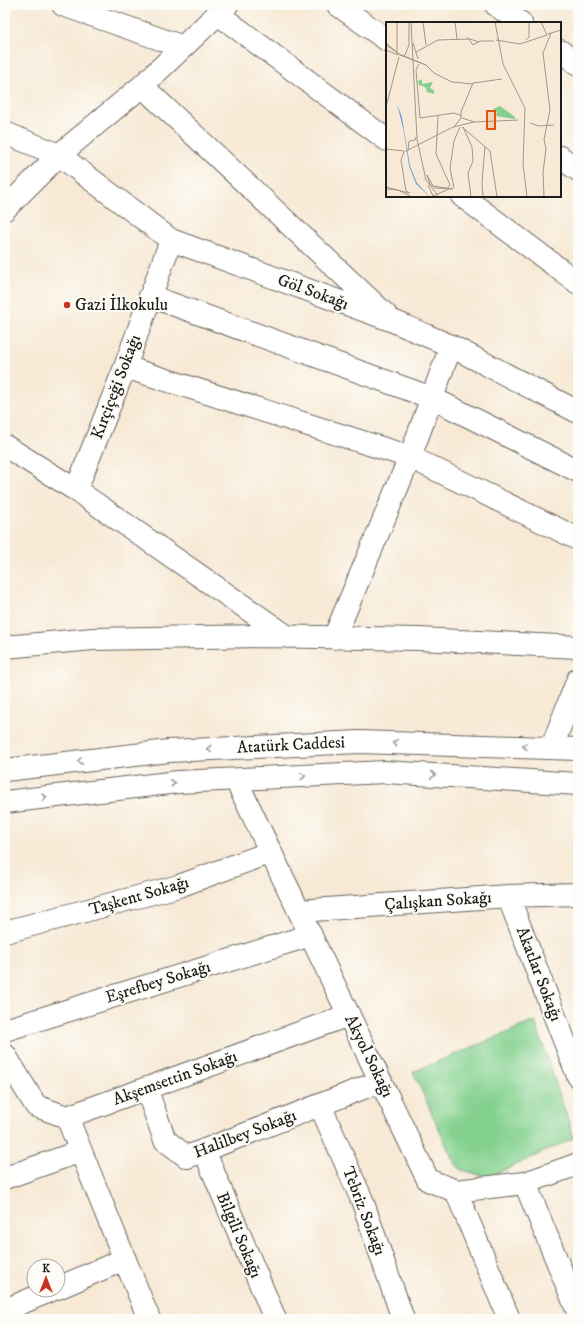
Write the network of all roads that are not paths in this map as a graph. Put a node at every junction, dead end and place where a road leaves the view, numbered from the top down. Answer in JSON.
{"nodes":[{"id":1,"x":63,"y":5,"type":"edge"},
{"id":2,"x":338,"y":5,"type":"edge"},
{"id":3,"x":496,"y":5,"type":"edge"},
{"id":4,"x":222,"y":9,"type":"edge"},
{"id":5,"x":520,"y":22,"type":"edge"},
{"id":6,"x":386,"y":39,"type":"edge"},
{"id":7,"x":183,"y":47,"type":"junction"},
{"id":8,"x":561,"y":52,"type":"edge"},
{"id":9,"x":578,"y":64,"type":"edge"},
{"id":10,"x":142,"y":86,"type":"junction"},
{"id":11,"x":5,"y":133,"type":"edge"},
{"id":12,"x":386,"y":139,"type":"edge"},
{"id":13,"x":59,"y":155,"type":"junction"},
{"id":14,"x":561,"y":158,"type":"edge"},
{"id":15,"x":578,"y":170,"type":"edge"},
{"id":16,"x":463,"y":197,"type":"edge"},
{"id":17,"x":5,"y":209,"type":"edge"},
{"id":18,"x":171,"y":240,"type":"junction"},
{"id":19,"x":578,"y":282,"type":"edge"},
{"id":20,"x":150,"y":296,"type":"junction"},
{"id":21,"x":393,"y":321,"type":"junction"},
{"id":22,"x":451,"y":346,"type":"junction"},
{"id":23,"x":124,"y":367,"type":"junction"},
{"id":24,"x":432,"y":398,"type":"junction"},
{"id":25,"x":578,"y":412,"type":"edge"},
{"id":26,"x":5,"y":446,"type":"edge"},
{"id":27,"x":410,"y":458,"type":"junction"},
{"id":28,"x":578,"y":471,"type":"edge"},
{"id":29,"x":76,"y":490,"type":"junction"},
{"id":30,"x":578,"y":539,"type":"edge"},
{"id":31,"x":288,"y":637,"type":"junction"},
{"id":32,"x":334,"y":638,"type":"junction"},
{"id":33,"x":578,"y":647,"type":"edge"},
{"id":34,"x":5,"y":648,"type":"edge"},
{"id":35,"x":578,"y":679,"type":"edge"},
{"id":36,"x":552,"y":747,"type":"junction"},
{"id":37,"x":578,"y":749,"type":"edge"},
{"id":38,"x":5,"y":770,"type":"edge"},
{"id":39,"x":236,"y":780,"type":"junction"},
{"id":40,"x":578,"y":784,"type":"edge"},
{"id":41,"x":5,"y":802,"type":"edge"},
{"id":42,"x":271,"y":852,"type":"junction"},
{"id":43,"x":578,"y":894,"type":"edge"},
{"id":44,"x":508,"y":896,"type":"junction"},
{"id":45,"x":299,"y":911,"type":"junction"},
{"id":46,"x":5,"y":932,"type":"edge"},
{"id":47,"x":311,"y":935,"type":"junction"},
{"id":48,"x":349,"y":1015,"type":"junction"},
{"id":49,"x":5,"y":1030,"type":"edge"},
{"id":50,"x":5,"y":1055,"type":"edge"},
{"id":51,"x":11,"y":1076,"type":"edge"},
{"id":52,"x":578,"y":1076,"type":"edge"},
{"id":53,"x":380,"y":1081,"type":"junction"},
{"id":54,"x":146,"y":1088,"type":"junction"},
{"id":55,"x":320,"y":1105,"type":"junction"},
{"id":56,"x":67,"y":1117,"type":"junction"},
{"id":57,"x":204,"y":1150,"type":"junction"},
{"id":58,"x":81,"y":1151,"type":"junction"},
{"id":59,"x":578,"y":1164,"type":"edge"},
{"id":60,"x":5,"y":1178,"type":"edge"},
{"id":61,"x":525,"y":1183,"type":"junction"},
{"id":62,"x":456,"y":1191,"type":"junction"},
{"id":63,"x":125,"y":1259,"type":"junction"},
{"id":64,"x":66,"y":1285,"type":"edge"},
{"id":65,"x":33,"y":1298,"type":"edge"},
{"id":66,"x":5,"y":1310,"type":"edge"},
{"id":67,"x":578,"y":1312,"type":"edge"},
{"id":68,"x":149,"y":1319,"type":"edge"},
{"id":69,"x":274,"y":1319,"type":"edge"},
{"id":70,"x":403,"y":1319,"type":"edge"},
{"id":71,"x":509,"y":1319,"type":"edge"}],
"edges":[{"from":1,"to":7,"type":"street"},
{"from":2,"to":6,"type":"street"},
{"from":3,"to":5,"type":"street"},
{"from":4,"to":7,"type":"street"},
{"from":4,"to":12,"type":"street"},
{"from":7,"to":10,"type":"street"},
{"from":8,"to":9,"type":"street"},
{"from":10,"to":13,"type":"street"},
{"from":10,"to":21,"type":"street"},
{"from":11,"to":13,"type":"street","name":"Göl Sokağı"},
{"from":13,"to":17,"type":"street"},
{"from":13,"to":18,"type":"street","name":"Göl Sokağı"},
{"from":14,"to":15,"type":"street"},
{"from":16,"to":19,"type":"street"},
{"from":18,"to":20,"type":"street","name":"Kırçiçeği Sokağı"},
{"from":18,"to":21,"type":"street","name":"Göl Sokağı"},
{"from":20,"to":23,"type":"street","name":"Kırçiçeği Sokağı"},
{"from":20,"to":24,"type":"street"},
{"from":21,"to":22,"type":"street","name":"Göl Sokağı"},
{"from":22,"to":24,"type":"street"},
{"from":22,"to":25,"type":"street","name":"Göl Sokağı"},
{"from":23,"to":27,"type":"street"},
{"from":23,"to":29,"type":"street","name":"Kırçiçeği Sokağı"},
{"from":24,"to":27,"type":"street"},
{"from":24,"to":28,"type":"street"},
{"from":26,"to":29,"type":"street"},
{"from":27,"to":30,"type":"street"},
{"from":27,"to":32,"type":"street"},
{"from":29,"to":31,"type":"street"},
{"from":31,"to":32,"type":"street"},
{"from":31,"to":34,"type":"street"},
{"from":32,"to":33,"type":"street"},
{"from":35,"to":36,"type":"street"},
{"from":36,"to":37,"type":"street","name":"Atatürk Caddesi"},
{"from":36,"to":38,"type":"street","name":"Atatürk Caddesi","one_way":true},
{"from":39,"to":40,"type":"street","one_way":true},
{"from":41,"to":39,"type":"street","one_way":true},
{"from":39,"to":42,"type":"street","name":"Akyol Sokağı"},
{"from":42,"to":45,"type":"street","name":"Akyol Sokağı"},
{"from":42,"to":46,"type":"street","name":"Taşkent Sokağı"},
{"from":43,"to":44,"type":"street","name":"Çalışkan Sokağı"},
{"from":44,"to":45,"type":"street","name":"Çalışkan Sokağı"},
{"from":44,"to":52,"type":"street","name":"Akatlar Sokağı"},
{"from":45,"to":47,"type":"street","name":"Akyol Sokağı"},
{"from":47,"to":48,"type":"street","name":"Akyol Sokağı"},
{"from":47,"to":49,"type":"street","name":"Eşrefbey Sokağı"},
{"from":48,"to":53,"type":"street","name":"Akyol Sokağı"},
{"from":48,"to":54,"type":"street","name":"Akşemsettin Sokağı"},
{"from":50,"to":51,"type":"street"},
{"from":51,"to":56,"type":"street"},
{"from":53,"to":55,"type":"street","name":"Halilbey Sokağı"},
{"from":53,"to":62,"type":"street","name":"Akyol Sokağı"},
{"from":54,"to":56,"type":"street","name":"Akşemsettin Sokağı"},
{"from":54,"to":57,"type":"street","name":"Halilbey Sokağı"},
{"from":55,"to":57,"type":"street","name":"Halilbey Sokağı"},
{"from":55,"to":70,"type":"street","name":"Tebriz Sokağı"},
{"from":56,"to":58,"type":"street"},
{"from":57,"to":69,"type":"street","name":"Bilgili Sokağı"},
{"from":58,"to":60,"type":"street"},
{"from":58,"to":63,"type":"street"},
{"from":59,"to":61,"type":"street"},
{"from":61,"to":62,"type":"street"},
{"from":61,"to":67,"type":"street"},
{"from":62,"to":71,"type":"street"},
{"from":63,"to":64,"type":"street"},
{"from":63,"to":68,"type":"street"},
{"from":65,"to":66,"type":"street"}]}
